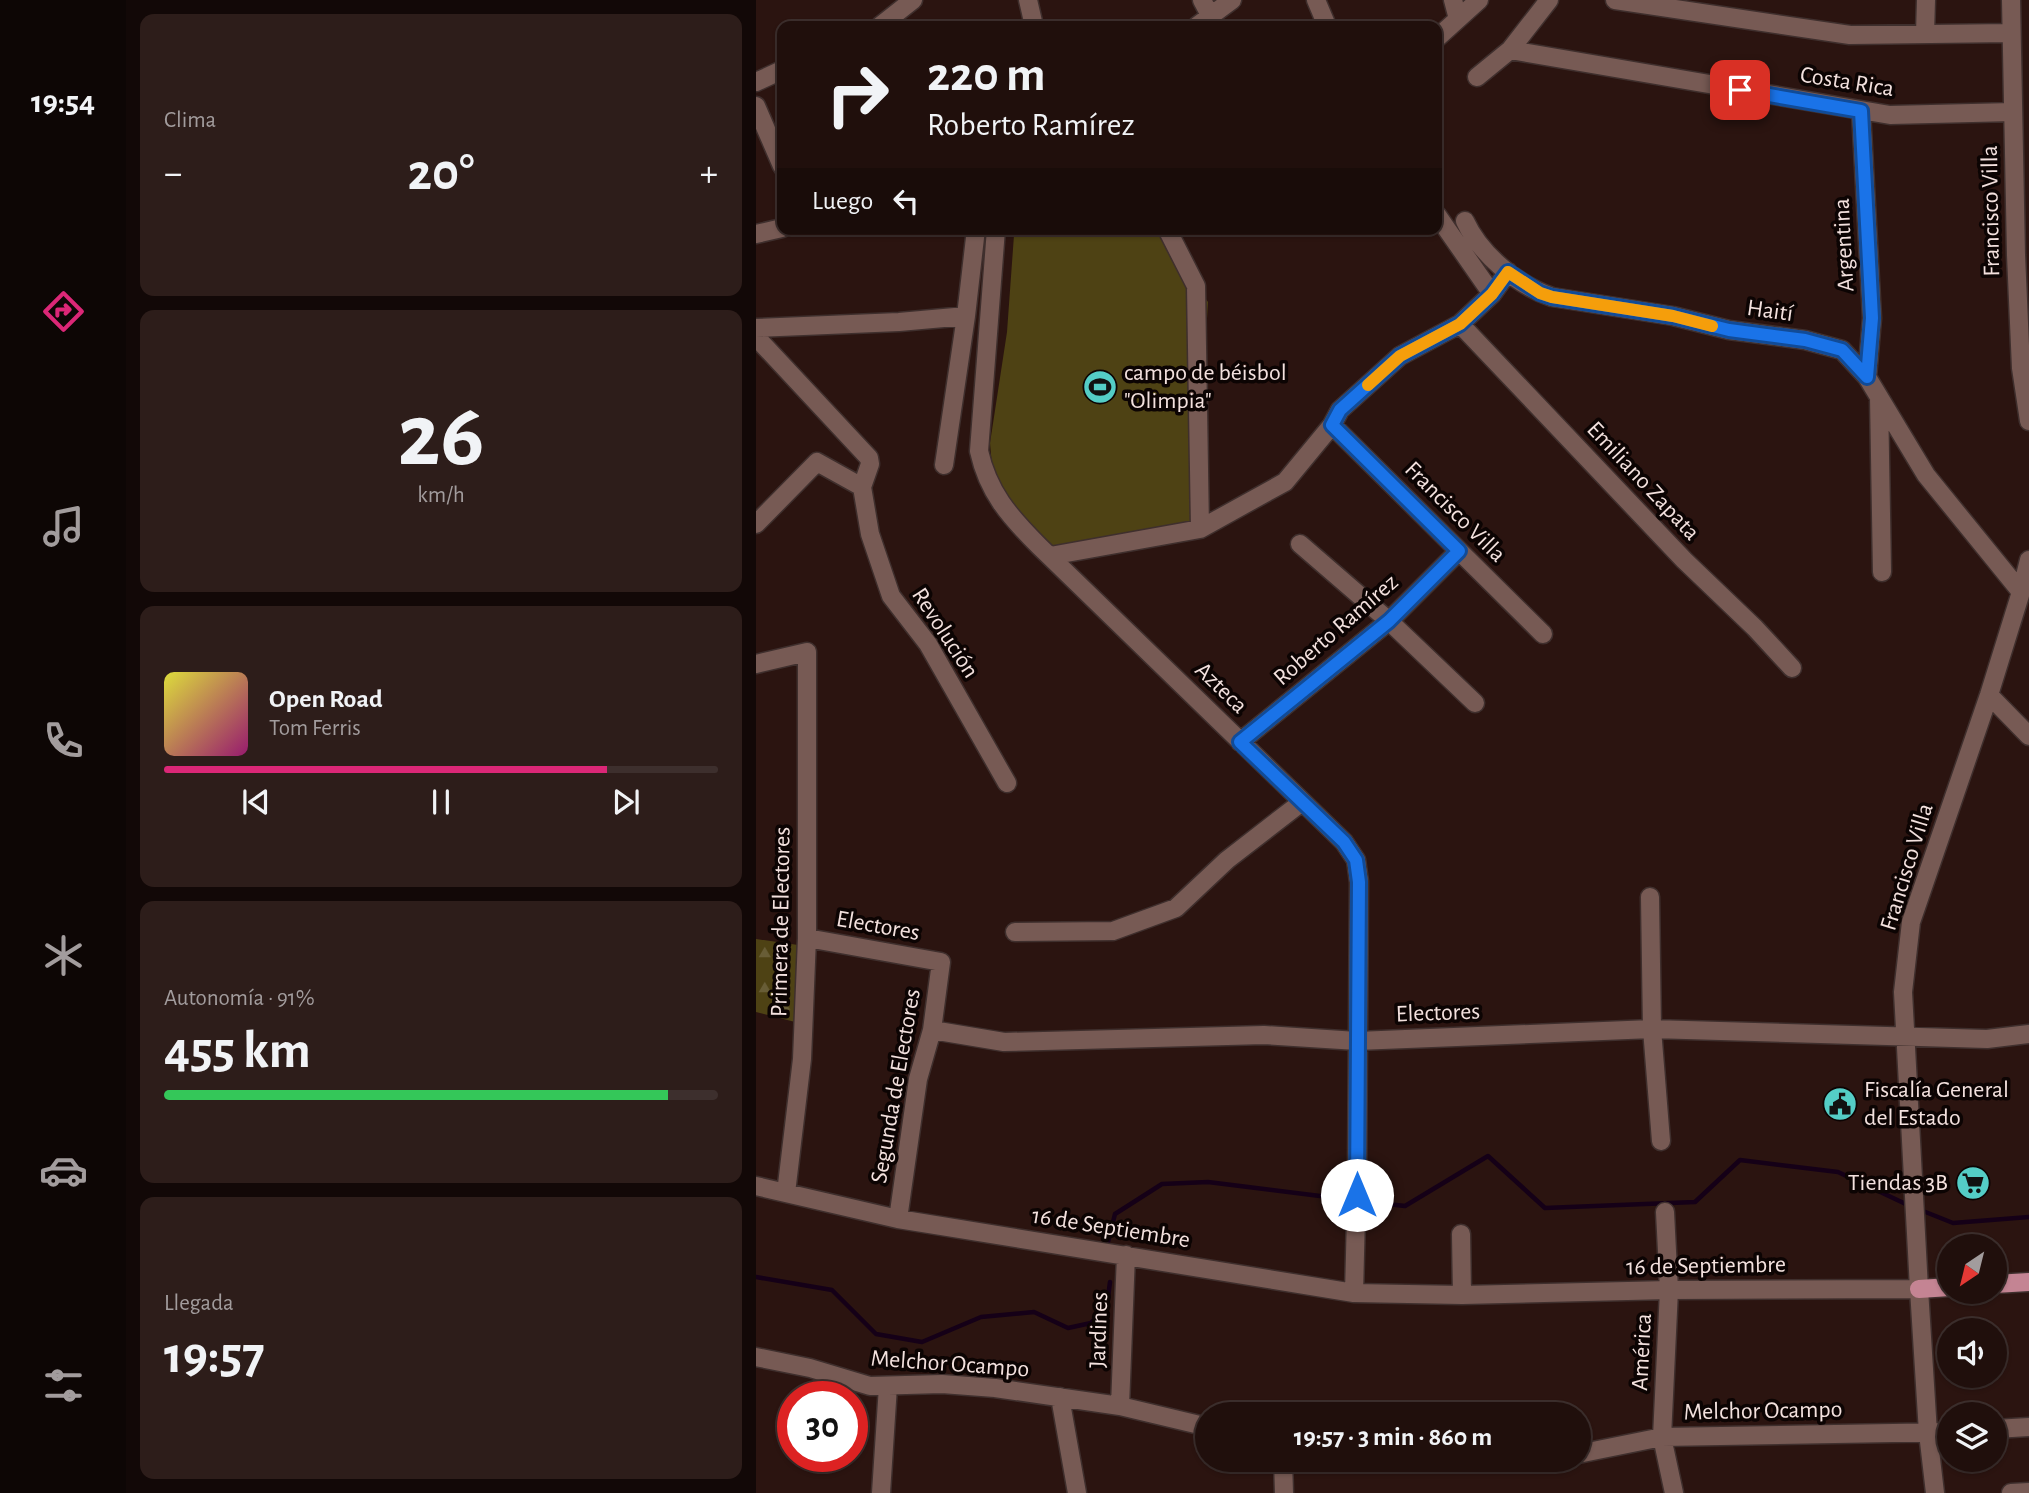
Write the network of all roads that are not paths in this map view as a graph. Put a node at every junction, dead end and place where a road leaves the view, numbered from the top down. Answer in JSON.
{"nodes":[{"id":1,"x":913,"y":0,"type":"edge"},
{"id":2,"x":1028,"y":0,"type":"edge"},
{"id":3,"x":1202,"y":0,"type":"edge"},
{"id":4,"x":1232,"y":0,"type":"edge"},
{"id":5,"x":1316,"y":0,"type":"edge"},
{"id":6,"x":1454,"y":0,"type":"edge"},
{"id":7,"x":1479,"y":0,"type":"edge"},
{"id":8,"x":1549,"y":0,"type":"edge"},
{"id":9,"x":1615,"y":0,"type":"edge"},
{"id":10,"x":1926,"y":0,"type":"edge"},
{"id":11,"x":2011,"y":0,"type":"edge"},
{"id":12,"x":1458,"y":19,"type":"junction"},
{"id":13,"x":886,"y":21,"type":"edge"},
{"id":14,"x":1033,"y":21,"type":"edge"},
{"id":15,"x":1204,"y":21,"type":"edge"},
{"id":16,"x":1205,"y":21,"type":"edge"},
{"id":17,"x":1325,"y":21,"type":"edge"},
{"id":18,"x":1442,"y":33,"type":"edge"},
{"id":19,"x":2011,"y":33,"type":"junction"},
{"id":20,"x":1925,"y":34,"type":"junction"},
{"id":21,"x":1510,"y":50,"type":"junction"},
{"id":22,"x":777,"y":72,"type":"edge"},
{"id":23,"x":1477,"y":77,"type":"dead end"},
{"id":24,"x":756,"y":82,"type":"edge"},
{"id":25,"x":756,"y":106,"type":"edge"},
{"id":26,"x":1861,"y":111,"type":"junction"},
{"id":27,"x":2013,"y":112,"type":"junction"},
{"id":28,"x":777,"y":154,"type":"edge"},
{"id":29,"x":1465,"y":221,"type":"dead end"},
{"id":30,"x":1442,"y":222,"type":"edge"},
{"id":31,"x":777,"y":229,"type":"edge"},
{"id":32,"x":756,"y":234,"type":"edge"},
{"id":33,"x":975,"y":235,"type":"edge"},
{"id":34,"x":996,"y":235,"type":"edge"},
{"id":35,"x":1170,"y":235,"type":"edge"},
{"id":36,"x":2022,"y":256,"type":"edge"},
{"id":37,"x":1508,"y":272,"type":"junction"},
{"id":38,"x":1492,"y":294,"type":"junction"},
{"id":39,"x":967,"y":316,"type":"junction"},
{"id":40,"x":1460,"y":324,"type":"junction"},
{"id":41,"x":756,"y":328,"type":"edge"},
{"id":42,"x":756,"y":337,"type":"edge"},
{"id":43,"x":1867,"y":377,"type":"junction"},
{"id":44,"x":1879,"y":395,"type":"junction"},
{"id":45,"x":2029,"y":421,"type":"edge"},
{"id":46,"x":1332,"y":425,"type":"junction"},
{"id":47,"x":944,"y":465,"type":"dead end"},
{"id":48,"x":862,"y":488,"type":"junction"},
{"id":49,"x":756,"y":524,"type":"edge"},
{"id":50,"x":1200,"y":529,"type":"junction"},
{"id":51,"x":1300,"y":544,"type":"dead end"},
{"id":52,"x":1459,"y":551,"type":"junction"},
{"id":53,"x":1050,"y":556,"type":"junction"},
{"id":54,"x":2029,"y":560,"type":"edge"},
{"id":55,"x":1882,"y":572,"type":"dead end"},
{"id":56,"x":2021,"y":593,"type":"junction"},
{"id":57,"x":2029,"y":613,"type":"edge"},
{"id":58,"x":1389,"y":621,"type":"junction"},
{"id":59,"x":1543,"y":634,"type":"dead end"},
{"id":60,"x":2008,"y":634,"type":"junction"},
{"id":61,"x":756,"y":664,"type":"edge"},
{"id":62,"x":1792,"y":668,"type":"dead end"},
{"id":63,"x":1989,"y":695,"type":"junction"},
{"id":64,"x":1475,"y":703,"type":"dead end"},
{"id":65,"x":2029,"y":736,"type":"edge"},
{"id":66,"x":1240,"y":742,"type":"junction"},
{"id":67,"x":1007,"y":783,"type":"dead end"},
{"id":68,"x":1302,"y":802,"type":"junction"},
{"id":69,"x":1650,"y":897,"type":"dead end"},
{"id":70,"x":1014,"y":932,"type":"dead end"},
{"id":71,"x":807,"y":938,"type":"junction"},
{"id":72,"x":941,"y":962,"type":"joint"},
{"id":73,"x":1652,"y":1029,"type":"junction"},
{"id":74,"x":932,"y":1030,"type":"junction"},
{"id":75,"x":2029,"y":1034,"type":"edge"},
{"id":76,"x":1906,"y":1035,"type":"junction"},
{"id":77,"x":1357,"y":1041,"type":"junction"},
{"id":78,"x":1661,"y":1141,"type":"dead end"},
{"id":79,"x":756,"y":1186,"type":"edge"},
{"id":80,"x":786,"y":1193,"type":"junction"},
{"id":81,"x":1665,"y":1212,"type":"dead end"},
{"id":82,"x":898,"y":1219,"type":"junction"},
{"id":83,"x":1461,"y":1234,"type":"dead end"},
{"id":84,"x":1126,"y":1255,"type":"junction"},
{"id":85,"x":2029,"y":1282,"type":"edge"},
{"id":86,"x":2007,"y":1283,"type":"edge"},
{"id":87,"x":1937,"y":1288,"type":"edge"},
{"id":88,"x":1919,"y":1289,"type":"junction"},
{"id":89,"x":1669,"y":1290,"type":"junction"},
{"id":90,"x":1354,"y":1293,"type":"junction"},
{"id":91,"x":1462,"y":1295,"type":"junction"},
{"id":92,"x":756,"y":1357,"type":"edge"},
{"id":93,"x":888,"y":1386,"type":"junction"},
{"id":94,"x":1060,"y":1397,"type":"junction"},
{"id":95,"x":1120,"y":1406,"type":"junction"},
{"id":96,"x":1195,"y":1424,"type":"edge"},
{"id":97,"x":2029,"y":1427,"type":"edge"},
{"id":98,"x":2007,"y":1428,"type":"edge"},
{"id":99,"x":1928,"y":1433,"type":"junction"},
{"id":100,"x":1937,"y":1433,"type":"edge"},
{"id":101,"x":1662,"y":1437,"type":"junction"},
{"id":102,"x":1591,"y":1451,"type":"edge"},
{"id":103,"x":1283,"y":1472,"type":"edge"},
{"id":104,"x":2029,"y":1492,"type":"edge"},
{"id":105,"x":881,"y":1493,"type":"edge"},
{"id":106,"x":1077,"y":1493,"type":"edge"},
{"id":107,"x":1284,"y":1493,"type":"edge"},
{"id":108,"x":1674,"y":1493,"type":"edge"},
{"id":109,"x":1935,"y":1493,"type":"edge"},
{"id":110,"x":2011,"y":1493,"type":"edge"}],
"edges":[{"from":1,"to":13,"type":"street"},
{"from":2,"to":14,"type":"street"},
{"from":3,"to":15,"type":"street"},
{"from":4,"to":16,"type":"street"},
{"from":5,"to":17,"type":"street"},
{"from":6,"to":12,"type":"street"},
{"from":7,"to":12,"type":"street"},
{"from":8,"to":21,"type":"street"},
{"from":9,"to":20,"type":"street"},
{"from":10,"to":20,"type":"street"},
{"from":11,"to":19,"type":"street","name":"Francisco Villa"},
{"from":12,"to":18,"type":"street"},
{"from":19,"to":20,"type":"street"},
{"from":19,"to":27,"type":"street","name":"Francisco Villa"},
{"from":21,"to":23,"type":"street"},
{"from":21,"to":26,"type":"street","name":"Costa Rica"},
{"from":22,"to":24,"type":"street"},
{"from":25,"to":28,"type":"street"},
{"from":26,"to":27,"type":"street","name":"Costa Rica"},
{"from":26,"to":43,"type":"street","name":"Argentina"},
{"from":27,"to":36,"type":"street","name":"Francisco Villa"},
{"from":29,"to":37,"type":"street","name":"Haití"},
{"from":30,"to":38,"type":"street"},
{"from":31,"to":32,"type":"street"},
{"from":33,"to":39,"type":"street"},
{"from":34,"to":53,"type":"street","name":"Azteca"},
{"from":35,"to":50,"type":"street"},
{"from":36,"to":45,"type":"street","name":"Francisco Villa"},
{"from":37,"to":38,"type":"street"},
{"from":37,"to":43,"type":"street","name":"Haití"},
{"from":38,"to":40,"type":"street"},
{"from":39,"to":41,"type":"street"},
{"from":39,"to":47,"type":"street"},
{"from":40,"to":46,"type":"street"},
{"from":40,"to":62,"type":"street","name":"Emiliano Zapata"},
{"from":42,"to":48,"type":"street","name":"Revolución"},
{"from":43,"to":44,"type":"street","name":"Haití"},
{"from":44,"to":55,"type":"street"},
{"from":44,"to":56,"type":"street","name":"Haití"},
{"from":46,"to":50,"type":"street"},
{"from":46,"to":52,"type":"street","name":"Francisco Villa"},
{"from":48,"to":49,"type":"street"},
{"from":48,"to":67,"type":"street","name":"Revolución"},
{"from":50,"to":53,"type":"street"},
{"from":51,"to":58,"type":"street"},
{"from":52,"to":58,"type":"street","name":"Roberto Ramírez"},
{"from":52,"to":59,"type":"street","name":"Francisco Villa"},
{"from":53,"to":66,"type":"street","name":"Azteca"},
{"from":54,"to":56,"type":"street","name":"Francisco Villa"},
{"from":56,"to":60,"type":"street","name":"Francisco Villa"},
{"from":57,"to":60,"type":"street"},
{"from":58,"to":64,"type":"street"},
{"from":58,"to":66,"type":"street","name":"Roberto Ramírez"},
{"from":60,"to":63,"type":"street","name":"Francisco Villa"},
{"from":61,"to":71,"type":"street","name":"Primera de Electores"},
{"from":63,"to":65,"type":"street"},
{"from":63,"to":76,"type":"street","name":"Francisco Villa"},
{"from":66,"to":68,"type":"street","name":"Azteca"},
{"from":68,"to":70,"type":"street"},
{"from":68,"to":77,"type":"street","name":"Azteca"},
{"from":69,"to":73,"type":"street"},
{"from":71,"to":72,"type":"street","name":"Electores"},
{"from":71,"to":80,"type":"street","name":"Primera de Electores"},
{"from":72,"to":74,"type":"street","name":"Segunda de Electores"},
{"from":73,"to":76,"type":"street","name":"Electores"},
{"from":73,"to":77,"type":"street","name":"Electores"},
{"from":73,"to":78,"type":"street"},
{"from":74,"to":77,"type":"street","name":"Electores"},
{"from":74,"to":82,"type":"street","name":"Segunda de Electores"},
{"from":75,"to":76,"type":"street","name":"Electores"},
{"from":76,"to":88,"type":"street","name":"Francisco Villa"},
{"from":77,"to":90,"type":"street","name":"Azteca"},
{"from":79,"to":80,"type":"street","name":"16 de Septiembre"},
{"from":80,"to":82,"type":"street","name":"16 de Septiembre"},
{"from":81,"to":89,"type":"street","name":"América"},
{"from":82,"to":84,"type":"street","name":"16 de Septiembre"},
{"from":83,"to":91,"type":"street"},
{"from":84,"to":90,"type":"street","name":"16 de Septiembre"},
{"from":84,"to":95,"type":"street","name":"Jardines"},
{"from":85,"to":86,"type":"main road"},
{"from":87,"to":88,"type":"main road","name":"16 de Septiembre"},
{"from":88,"to":89,"type":"street","name":"16 de Septiembre"},
{"from":88,"to":99,"type":"street","name":"Francisco Villa"},
{"from":89,"to":91,"type":"street","name":"16 de Septiembre"},
{"from":89,"to":101,"type":"street","name":"América"},
{"from":90,"to":91,"type":"street","name":"16 de Septiembre"},
{"from":92,"to":93,"type":"street","name":"Melchor Ocampo"},
{"from":93,"to":94,"type":"street","name":"Melchor Ocampo"},
{"from":93,"to":105,"type":"street"},
{"from":94,"to":95,"type":"street","name":"Melchor Ocampo"},
{"from":94,"to":106,"type":"street","name":"Melchor Ocampo"},
{"from":95,"to":96,"type":"street","name":"Melchor Ocampo"},
{"from":97,"to":98,"type":"street"},
{"from":99,"to":100,"type":"street","name":"Melchor Ocampo"},
{"from":99,"to":101,"type":"street","name":"Melchor Ocampo"},
{"from":99,"to":109,"type":"street","name":"Francisco Villa"},
{"from":101,"to":102,"type":"street","name":"Melchor Ocampo"},
{"from":101,"to":108,"type":"street","name":"América"},
{"from":103,"to":107,"type":"street"},
{"from":104,"to":110,"type":"street"}]}
